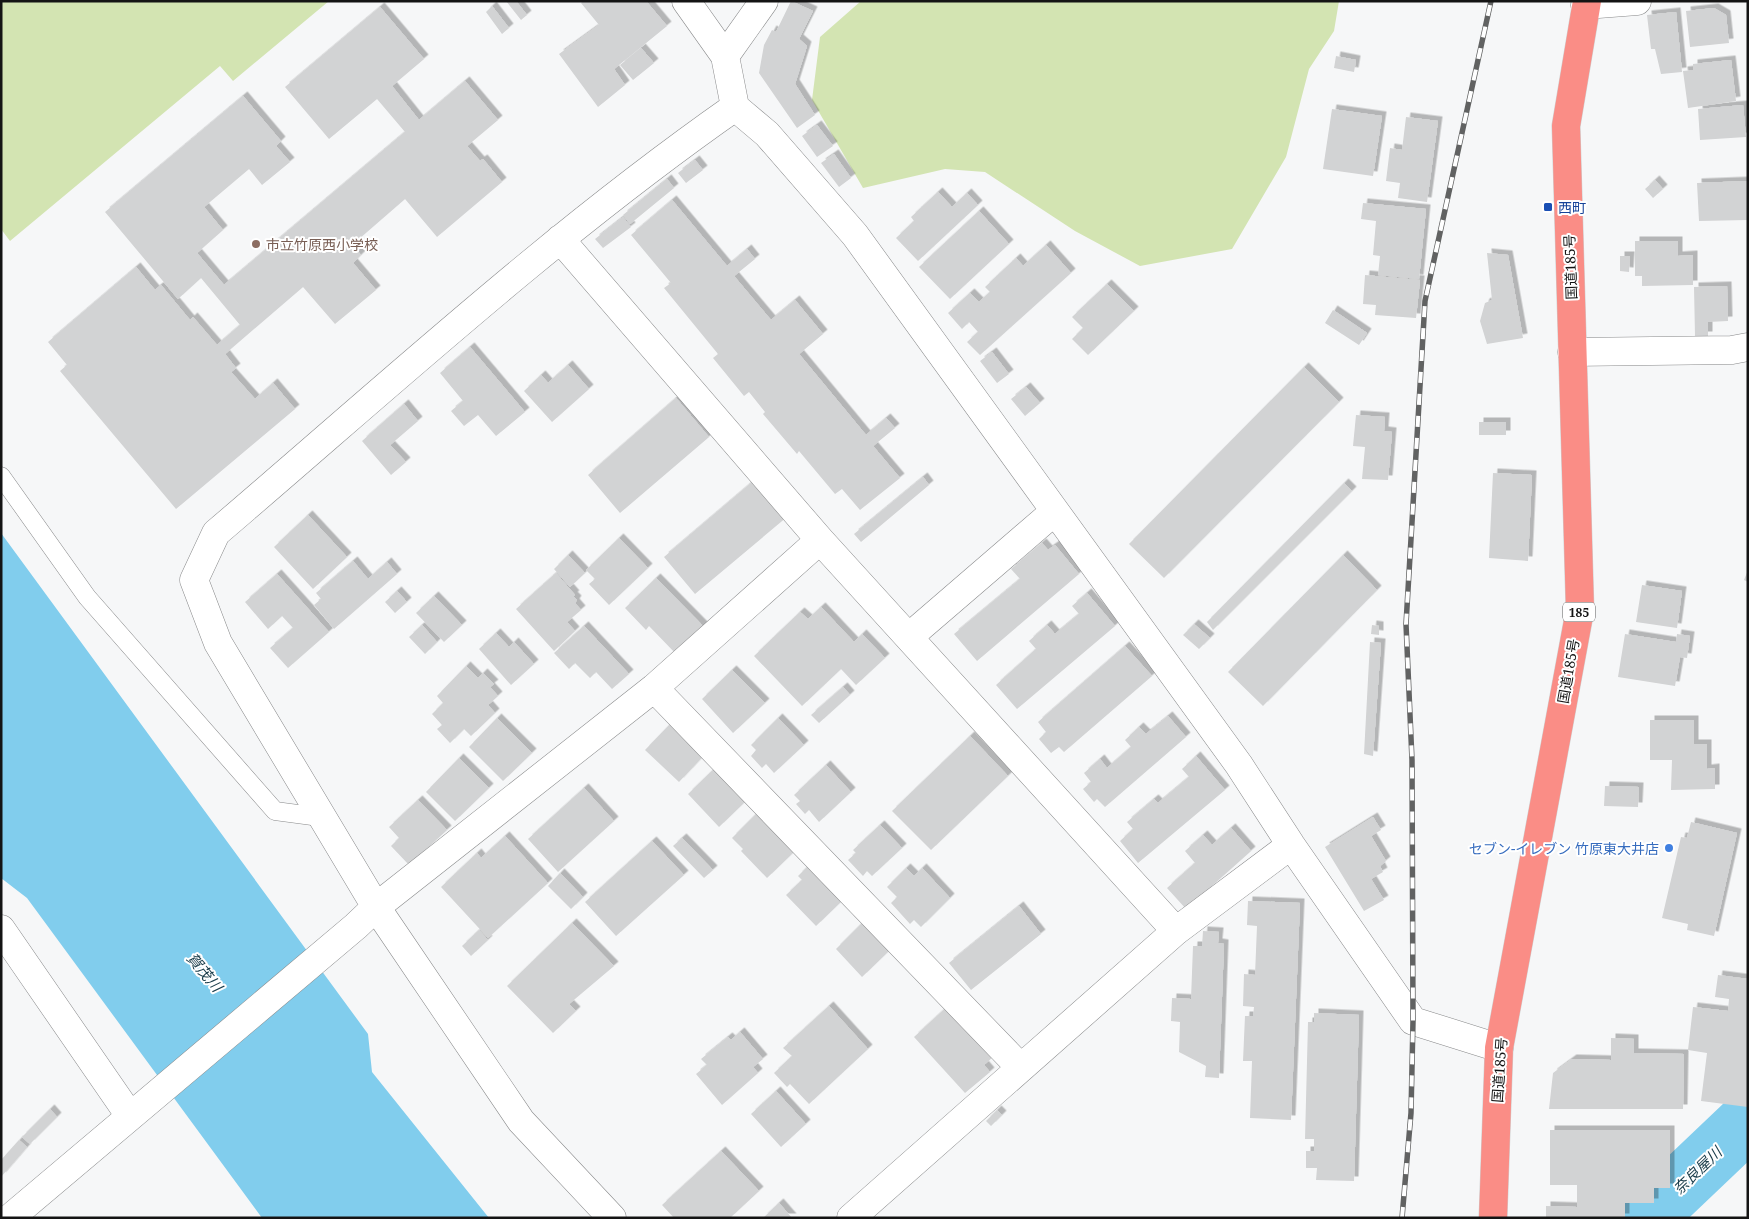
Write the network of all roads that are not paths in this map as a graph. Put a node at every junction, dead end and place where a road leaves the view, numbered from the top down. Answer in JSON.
{"nodes":[{"id":1,"x":686,"y":1,"type":"edge"},
{"id":2,"x":764,"y":1,"type":"edge"},
{"id":3,"x":1637,"y":1,"type":"edge"},
{"id":4,"x":1586,"y":3,"type":"edge"},
{"id":5,"x":725,"y":56,"type":"junction"},
{"id":6,"x":735,"y":107,"type":"junction"},
{"id":7,"x":560,"y":239,"type":"junction"},
{"id":8,"x":1748,"y":347,"type":"edge"},
{"id":9,"x":1572,"y":352,"type":"junction"},
{"id":10,"x":1,"y":476,"type":"edge"},
{"id":11,"x":1054,"y":512,"type":"junction"},
{"id":12,"x":820,"y":540,"type":"junction"},
{"id":13,"x":910,"y":636,"type":"junction"},
{"id":14,"x":654,"y":688,"type":"junction"},
{"id":15,"x":320,"y":817,"type":"junction"},
{"id":16,"x":1291,"y":845,"type":"junction"},
{"id":17,"x":376,"y":907,"type":"junction"},
{"id":18,"x":1,"y":929,"type":"edge"},
{"id":19,"x":1176,"y":931,"type":"junction"},
{"id":20,"x":1499,"y":1048,"type":"junction"},
{"id":21,"x":1020,"y":1067,"type":"junction"},
{"id":22,"x":140,"y":1109,"type":"junction"},
{"id":23,"x":10,"y":1218,"type":"edge"},
{"id":24,"x":612,"y":1218,"type":"edge"},
{"id":25,"x":851,"y":1218,"type":"edge"},
{"id":26,"x":1493,"y":1218,"type":"edge"}],
"edges":[{"from":1,"to":5,"type":"street"},
{"from":2,"to":5,"type":"street"},
{"from":3,"to":4,"type":"street"},
{"from":4,"to":9,"type":"highway","name":"国道185号","number":"185"},
{"from":5,"to":6,"type":"street"},
{"from":6,"to":7,"type":"street"},
{"from":6,"to":11,"type":"street"},
{"from":7,"to":12,"type":"street"},
{"from":7,"to":15,"type":"street"},
{"from":8,"to":9,"type":"street"},
{"from":9,"to":20,"type":"highway","name":"国道185号","number":"185"},
{"from":10,"to":15,"type":"lane"},
{"from":11,"to":13,"type":"street"},
{"from":11,"to":16,"type":"street"},
{"from":12,"to":13,"type":"street"},
{"from":12,"to":14,"type":"street"},
{"from":13,"to":19,"type":"street"},
{"from":14,"to":17,"type":"street"},
{"from":14,"to":21,"type":"street"},
{"from":15,"to":17,"type":"street"},
{"from":16,"to":19,"type":"street"},
{"from":16,"to":20,"type":"street"},
{"from":17,"to":22,"type":"street"},
{"from":17,"to":24,"type":"street"},
{"from":18,"to":22,"type":"street"},
{"from":19,"to":21,"type":"street"},
{"from":20,"to":26,"type":"highway","name":"国道185号","number":"185"},
{"from":21,"to":25,"type":"street"},
{"from":22,"to":23,"type":"street"}]}
